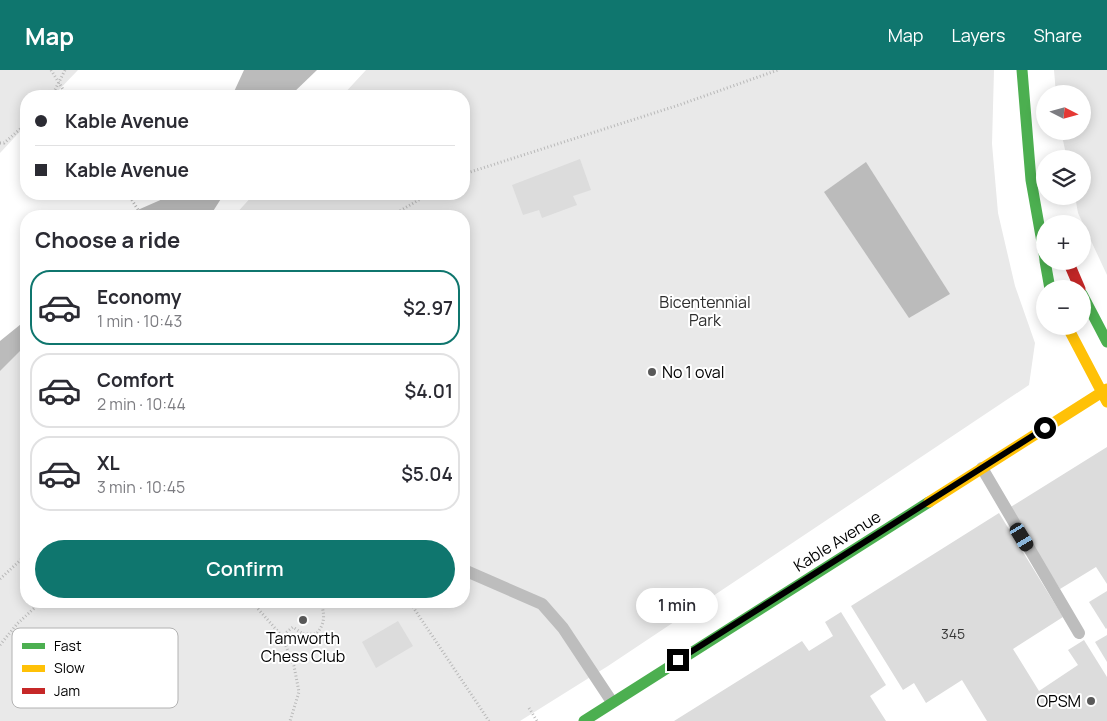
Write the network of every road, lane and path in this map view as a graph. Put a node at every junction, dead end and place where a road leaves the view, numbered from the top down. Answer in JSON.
{"nodes":[{"id":1,"x":51,"y":70,"type":"edge"},
{"id":2,"x":65,"y":70,"type":"edge"},
{"id":3,"x":778,"y":70,"type":"edge"},
{"id":4,"x":1022,"y":70,"type":"edge"},
{"id":5,"x":55,"y":90,"type":"edge"},
{"id":6,"x":63,"y":90,"type":"edge"},
{"id":7,"x":20,"y":129,"type":"edge"},
{"id":8,"x":0,"y":143,"type":"edge"},
{"id":9,"x":470,"y":172,"type":"edge"},
{"id":10,"x":1031,"y":180,"type":"junction"},
{"id":11,"x":419,"y":200,"type":"edge"},
{"id":12,"x":401,"y":210,"type":"edge"},
{"id":13,"x":1037,"y":215,"type":"edge"},
{"id":14,"x":1047,"y":215,"type":"edge"},
{"id":15,"x":1091,"y":311,"type":"edge"},
{"id":16,"x":1072,"y":335,"type":"edge"},
{"id":17,"x":1107,"y":342,"type":"edge"},
{"id":18,"x":1105,"y":395,"type":"edge"},
{"id":19,"x":982,"y":468,"type":"junction"},
{"id":20,"x":20,"y":561,"type":"edge"},
{"id":21,"x":470,"y":573,"type":"edge"},
{"id":22,"x":0,"y":579,"type":"edge"},
{"id":23,"x":34,"y":608,"type":"edge"},
{"id":24,"x":256,"y":608,"type":"edge"},
{"id":25,"x":322,"y":608,"type":"edge"},
{"id":26,"x":414,"y":608,"type":"edge"},
{"id":27,"x":14,"y":628,"type":"edge"},
{"id":28,"x":12,"y":630,"type":"edge"},
{"id":29,"x":1079,"y":633,"type":"dead end"},
{"id":30,"x":282,"y":636,"type":"junction"},
{"id":31,"x":0,"y":645,"type":"edge"},
{"id":32,"x":612,"y":702,"type":"junction"},
{"id":33,"x":529,"y":708,"type":"dead end"},
{"id":34,"x":290,"y":721,"type":"edge"},
{"id":35,"x":489,"y":721,"type":"edge"},
{"id":36,"x":537,"y":721,"type":"edge"},
{"id":37,"x":584,"y":721,"type":"edge"}],
"edges":[{"from":1,"to":6,"type":"path","bridge":true},
{"from":2,"to":5,"type":"path"},
{"from":3,"to":9,"type":"path"},
{"from":4,"to":10,"type":"street"},
{"from":7,"to":8,"type":"path"},
{"from":10,"to":13,"type":"street"},
{"from":10,"to":14,"type":"street"},
{"from":11,"to":12,"type":"path"},
{"from":15,"to":17,"type":"street"},
{"from":16,"to":18,"type":"street"},
{"from":18,"to":19,"type":"street","name":"Kable Avenue"},
{"from":19,"to":29,"type":"lane"},
{"from":19,"to":32,"type":"street","name":"Kable Avenue"},
{"from":20,"to":22,"type":"path"},
{"from":21,"to":32,"type":"lane"},
{"from":23,"to":27,"type":"path"},
{"from":24,"to":30,"type":"path"},
{"from":25,"to":30,"type":"path"},
{"from":26,"to":35,"type":"path"},
{"from":28,"to":31,"type":"path"},
{"from":30,"to":34,"type":"path"},
{"from":32,"to":37,"type":"street","name":"Kable Avenue"},
{"from":33,"to":36,"type":"path"}]}
